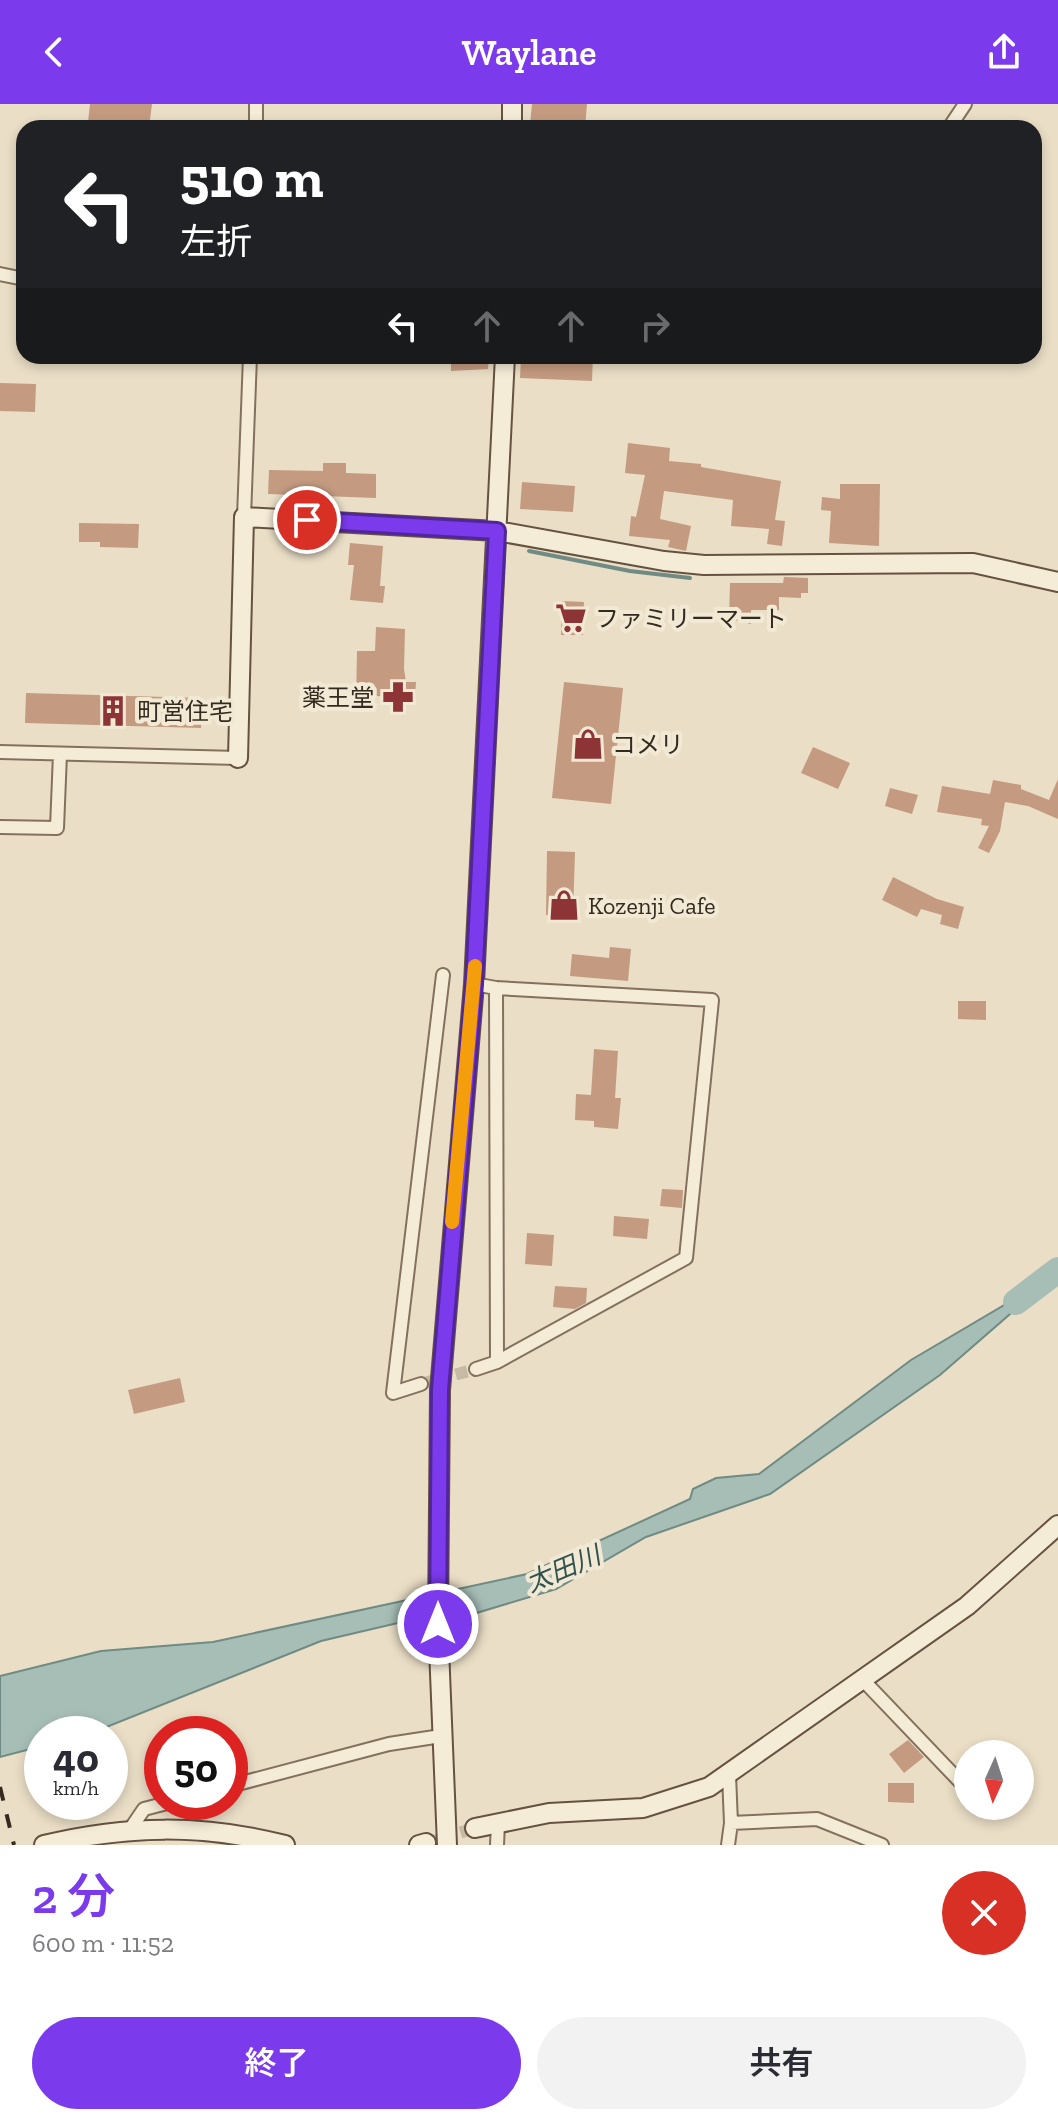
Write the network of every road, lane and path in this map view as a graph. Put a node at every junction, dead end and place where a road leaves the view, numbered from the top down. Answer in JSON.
{"nodes":[{"id":1,"x":250,"y":364,"type":"edge"},
{"id":2,"x":505,"y":364,"type":"edge"},
{"id":3,"x":244,"y":517,"type":"junction"},
{"id":4,"x":497,"y":531,"type":"junction"},
{"id":5,"x":1058,"y":582,"type":"edge"},
{"id":6,"x":0,"y":752,"type":"edge"},
{"id":7,"x":60,"y":754,"type":"junction"},
{"id":8,"x":238,"y":758,"type":"joint"},
{"id":9,"x":0,"y":827,"type":"edge"},
{"id":10,"x":443,"y":975,"type":"dead end"},
{"id":11,"x":474,"y":984,"type":"junction"},
{"id":12,"x":496,"y":988,"type":"junction"},
{"id":13,"x":497,"y":1362,"type":"junction"},
{"id":14,"x":476,"y":1369,"type":"tunnel mouth"},
{"id":15,"x":421,"y":1384,"type":"tunnel mouth"},
{"id":16,"x":1058,"y":1525,"type":"edge"},
{"id":17,"x":863,"y":1680,"type":"junction"},
{"id":18,"x":441,"y":1736,"type":"junction"},
{"id":19,"x":729,"y":1775,"type":"junction"},
{"id":20,"x":954,"y":1775,"type":"edge"},
{"id":21,"x":248,"y":1781,"type":"edge"},
{"id":22,"x":144,"y":1809,"type":"edge"},
{"id":23,"x":731,"y":1823,"type":"junction"},
{"id":24,"x":498,"y":1824,"type":"junction"},
{"id":25,"x":475,"y":1828,"type":"tunnel mouth"},
{"id":26,"x":129,"y":1831,"type":"junction"},
{"id":27,"x":44,"y":1845,"type":"edge"},
{"id":28,"x":285,"y":1845,"type":"edge"},
{"id":29,"x":447,"y":1845,"type":"edge"},
{"id":30,"x":497,"y":1845,"type":"edge"},
{"id":31,"x":728,"y":1845,"type":"edge"},
{"id":32,"x":882,"y":1845,"type":"edge"}],
"edges":[{"from":1,"to":3,"type":"street"},
{"from":2,"to":4,"type":"street"},
{"from":3,"to":4,"type":"street"},
{"from":3,"to":8,"type":"street"},
{"from":4,"to":5,"type":"street"},
{"from":4,"to":11,"type":"street"},
{"from":6,"to":7,"type":"street"},
{"from":7,"to":8,"type":"street"},
{"from":7,"to":9,"type":"street"},
{"from":10,"to":15,"type":"street"},
{"from":11,"to":12,"type":"street"},
{"from":11,"to":18,"type":"street"},
{"from":12,"to":13,"type":"street"},
{"from":12,"to":13,"type":"street"},
{"from":13,"to":14,"type":"street"},
{"from":16,"to":17,"type":"street"},
{"from":17,"to":19,"type":"street"},
{"from":17,"to":20,"type":"street"},
{"from":18,"to":21,"type":"street"},
{"from":18,"to":29,"type":"street"},
{"from":19,"to":23,"type":"street"},
{"from":19,"to":24,"type":"street"},
{"from":22,"to":26,"type":"street"},
{"from":23,"to":31,"type":"street"},
{"from":23,"to":32,"type":"street"},
{"from":24,"to":25,"type":"street"},
{"from":24,"to":30,"type":"street"},
{"from":26,"to":27,"type":"street"},
{"from":26,"to":28,"type":"street"}]}
